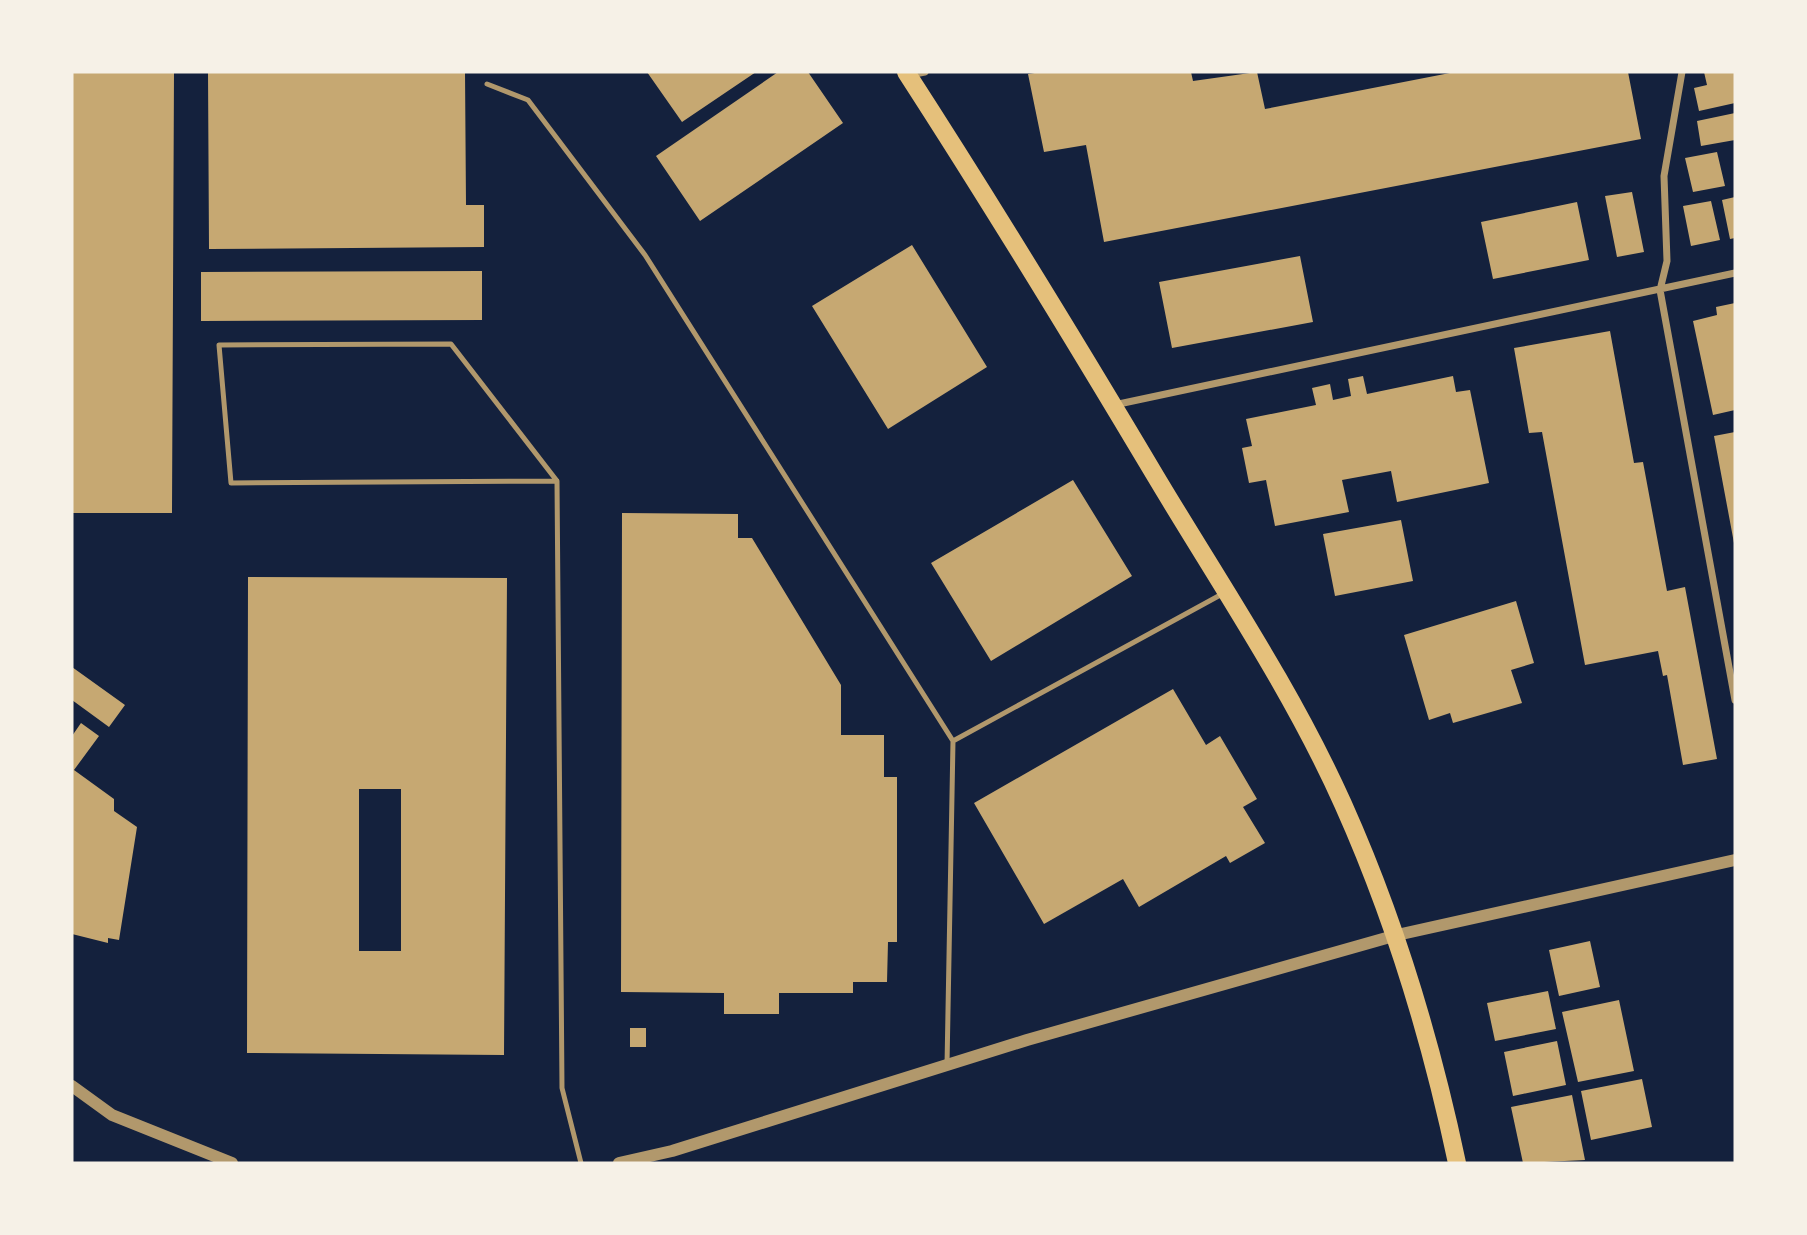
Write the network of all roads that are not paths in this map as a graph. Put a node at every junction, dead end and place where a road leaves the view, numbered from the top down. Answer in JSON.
{"nodes":[{"id":1,"x":1682,"y":72,"type":"edge"},
{"id":2,"x":913,"y":73,"type":"edge"},
{"id":3,"x":487,"y":84,"type":"dead end"},
{"id":4,"x":1735,"y":273,"type":"edge"},
{"id":5,"x":1660,"y":290,"type":"junction"},
{"id":6,"x":1113,"y":405,"type":"junction"},
{"id":7,"x":557,"y":481,"type":"junction"},
{"id":8,"x":1225,"y":592,"type":"junction"},
{"id":9,"x":1735,"y":700,"type":"edge"},
{"id":10,"x":953,"y":741,"type":"junction"},
{"id":11,"x":1735,"y":860,"type":"edge"},
{"id":12,"x":1397,"y":935,"type":"junction"},
{"id":13,"x":947,"y":1065,"type":"junction"},
{"id":14,"x":72,"y":1086,"type":"edge"},
{"id":15,"x":232,"y":1163,"type":"edge"},
{"id":16,"x":581,"y":1163,"type":"edge"},
{"id":17,"x":619,"y":1163,"type":"edge"},
{"id":18,"x":1457,"y":1163,"type":"edge"}],
"edges":[{"from":1,"to":5,"type":"street"},
{"from":2,"to":6,"type":"main road"},
{"from":3,"to":10,"type":"lane"},
{"from":4,"to":5,"type":"street"},
{"from":5,"to":6,"type":"street"},
{"from":5,"to":9,"type":"street"},
{"from":6,"to":8,"type":"main road"},
{"from":7,"to":7,"type":"lane"},
{"from":7,"to":16,"type":"lane"},
{"from":8,"to":10,"type":"lane"},
{"from":8,"to":12,"type":"main road"},
{"from":10,"to":13,"type":"lane"},
{"from":11,"to":12,"type":"street"},
{"from":12,"to":13,"type":"street"},
{"from":12,"to":18,"type":"main road"},
{"from":13,"to":17,"type":"street"},
{"from":14,"to":15,"type":"street"}]}
